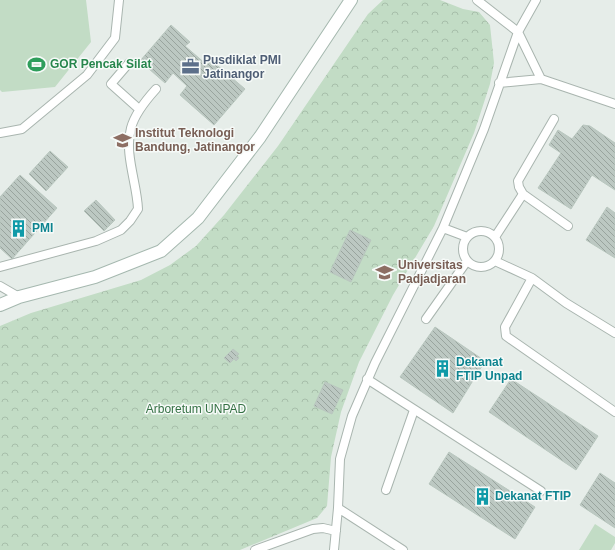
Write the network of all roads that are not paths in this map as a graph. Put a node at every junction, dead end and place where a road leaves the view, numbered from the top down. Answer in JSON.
{"nodes":[{"id":1,"x":119,"y":0,"type":"edge"},
{"id":2,"x":351,"y":0,"type":"edge"},
{"id":3,"x":477,"y":0,"type":"edge"},
{"id":4,"x":536,"y":0,"type":"edge"},
{"id":5,"x":518,"y":32,"type":"junction"},
{"id":6,"x":129,"y":63,"type":"dead end"},
{"id":7,"x":541,"y":79,"type":"junction"},
{"id":8,"x":499,"y":83,"type":"junction"},
{"id":9,"x":156,"y":88,"type":"dead end"},
{"id":10,"x":615,"y":104,"type":"edge"},
{"id":11,"x":139,"y":109,"type":"junction"},
{"id":12,"x":554,"y":119,"type":"dead end"},
{"id":13,"x":0,"y":133,"type":"edge"},
{"id":14,"x":523,"y":194,"type":"junction"},
{"id":15,"x":568,"y":226,"type":"dead end"},
{"id":16,"x":442,"y":228,"type":"junction"},
{"id":17,"x":467,"y":237,"type":"junction"},
{"id":18,"x":495,"y":237,"type":"junction"},
{"id":19,"x":495,"y":260,"type":"junction"},
{"id":20,"x":467,"y":261,"type":"junction"},
{"id":21,"x":0,"y":267,"type":"edge"},
{"id":22,"x":532,"y":278,"type":"junction"},
{"id":23,"x":0,"y":286,"type":"edge"},
{"id":24,"x":20,"y":297,"type":"junction"},
{"id":25,"x":0,"y":305,"type":"edge"},
{"id":26,"x":426,"y":319,"type":"dead end"},
{"id":27,"x":615,"y":334,"type":"edge"},
{"id":28,"x":367,"y":379,"type":"junction"},
{"id":29,"x":414,"y":410,"type":"junction"},
{"id":30,"x":615,"y":412,"type":"edge"},
{"id":31,"x":386,"y":490,"type":"dead end"},
{"id":32,"x":541,"y":491,"type":"dead end"},
{"id":33,"x":338,"y":508,"type":"junction"},
{"id":34,"x":336,"y":531,"type":"junction"},
{"id":35,"x":255,"y":550,"type":"edge"},
{"id":36,"x":334,"y":550,"type":"edge"},
{"id":37,"x":403,"y":550,"type":"edge"}],
"edges":[{"from":1,"to":13,"type":"lane"},
{"from":2,"to":24,"type":"main road"},
{"from":3,"to":5,"type":"lane"},
{"from":4,"to":5,"type":"lane"},
{"from":5,"to":7,"type":"lane"},
{"from":5,"to":8,"type":"lane"},
{"from":6,"to":11,"type":"lane"},
{"from":7,"to":8,"type":"lane"},
{"from":7,"to":10,"type":"lane"},
{"from":8,"to":16,"type":"lane"},
{"from":9,"to":11,"type":"lane"},
{"from":11,"to":21,"type":"lane"},
{"from":12,"to":14,"type":"lane"},
{"from":14,"to":15,"type":"lane"},
{"from":14,"to":18,"type":"lane"},
{"from":16,"to":17,"type":"lane"},
{"from":16,"to":28,"type":"lane"},
{"from":17,"to":18,"type":"lane"},
{"from":17,"to":20,"type":"lane"},
{"from":18,"to":19,"type":"lane"},
{"from":19,"to":20,"type":"lane"},
{"from":19,"to":22,"type":"lane"},
{"from":20,"to":26,"type":"lane"},
{"from":22,"to":27,"type":"lane"},
{"from":22,"to":30,"type":"lane"},
{"from":23,"to":24,"type":"lane"},
{"from":24,"to":25,"type":"main road"},
{"from":28,"to":29,"type":"lane"},
{"from":28,"to":33,"type":"lane"},
{"from":29,"to":31,"type":"lane"},
{"from":29,"to":32,"type":"lane"},
{"from":33,"to":34,"type":"lane"},
{"from":33,"to":37,"type":"lane"},
{"from":34,"to":35,"type":"lane"},
{"from":34,"to":36,"type":"lane"}]}
